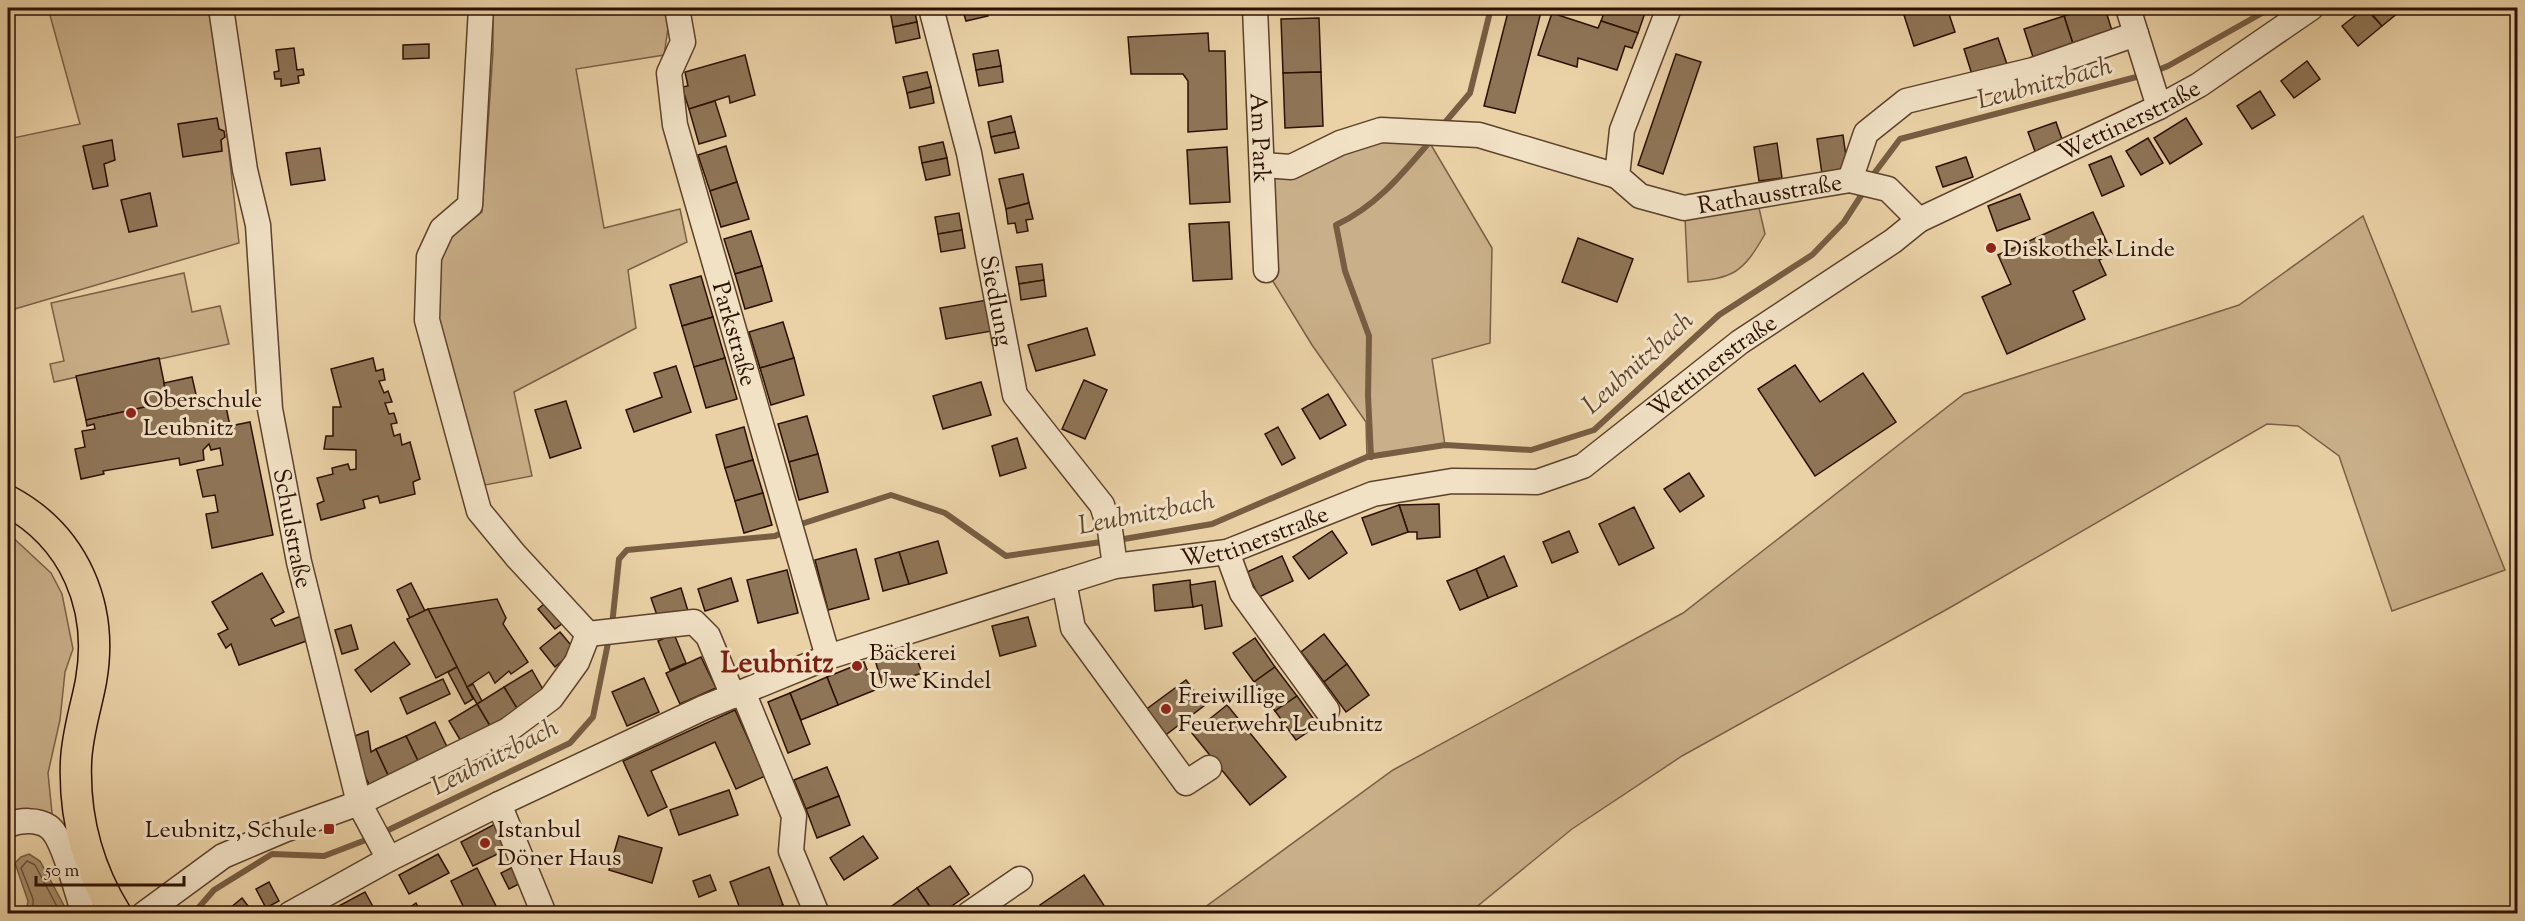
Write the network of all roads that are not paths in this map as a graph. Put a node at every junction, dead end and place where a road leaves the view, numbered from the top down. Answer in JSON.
{"nodes":[{"id":1,"x":221,"y":8,"type":"edge"},
{"id":2,"x":481,"y":8,"type":"edge"},
{"id":3,"x":677,"y":8,"type":"edge"},
{"id":4,"x":931,"y":8,"type":"edge"},
{"id":5,"x":1255,"y":8,"type":"edge"},
{"id":6,"x":1669,"y":8,"type":"edge"},
{"id":7,"x":2128,"y":8,"type":"edge"},
{"id":8,"x":2311,"y":8,"type":"edge"},
{"id":9,"x":2136,"y":34,"type":"junction"},
{"id":10,"x":2159,"y":108,"type":"junction"},
{"id":11,"x":1263,"y":165,"type":"junction"},
{"id":12,"x":1617,"y":177,"type":"junction"},
{"id":13,"x":1853,"y":181,"type":"junction"},
{"id":14,"x":1919,"y":220,"type":"junction"},
{"id":15,"x":1266,"y":270,"type":"dead end"},
{"id":16,"x":8,"y":501,"type":"edge"},
{"id":17,"x":1227,"y":552,"type":"junction"},
{"id":18,"x":1114,"y":560,"type":"junction"},
{"id":19,"x":1064,"y":582,"type":"junction"},
{"id":20,"x":605,"y":631,"type":"junction"},
{"id":21,"x":828,"y":657,"type":"junction"},
{"id":22,"x":738,"y":694,"type":"junction"},
{"id":23,"x":1327,"y":710,"type":"dead end"},
{"id":24,"x":1209,"y":768,"type":"dead end"},
{"id":25,"x":359,"y":803,"type":"junction"},
{"id":26,"x":500,"y":804,"type":"junction"},
{"id":27,"x":8,"y":825,"type":"edge"},
{"id":28,"x":381,"y":844,"type":"junction"},
{"id":29,"x":1020,"y":879,"type":"dead end"},
{"id":30,"x":84,"y":914,"type":"edge"},
{"id":31,"x":116,"y":914,"type":"edge"},
{"id":32,"x":144,"y":914,"type":"edge"},
{"id":33,"x":290,"y":914,"type":"edge"},
{"id":34,"x":544,"y":914,"type":"edge"},
{"id":35,"x":817,"y":914,"type":"edge"},
{"id":36,"x":969,"y":914,"type":"edge"}],
"edges":[{"from":1,"to":25,"type":"street","name":"Schulstraße"},
{"from":2,"to":20,"type":"street"},
{"from":3,"to":21,"type":"street","name":"Parkstraße"},
{"from":4,"to":18,"type":"street","name":"Siedlung"},
{"from":5,"to":11,"type":"street","name":"Am Park"},
{"from":6,"to":12,"type":"street"},
{"from":7,"to":9,"type":"street"},
{"from":8,"to":10,"type":"street","name":"Wettinerstraße"},
{"from":9,"to":10,"type":"street"},
{"from":9,"to":13,"type":"street"},
{"from":10,"to":14,"type":"street","name":"Wettinerstraße"},
{"from":11,"to":12,"type":"street","name":"Rathausstraße"},
{"from":11,"to":15,"type":"street","name":"Am Park"},
{"from":12,"to":13,"type":"street","name":"Rathausstraße"},
{"from":13,"to":14,"type":"street","name":"Rathausstraße"},
{"from":14,"to":17,"type":"street","name":"Wettinerstraße"},
{"from":16,"to":31,"type":"main road"},
{"from":17,"to":18,"type":"street","name":"Wettinerstraße"},
{"from":17,"to":23,"type":"street"},
{"from":18,"to":19,"type":"street","name":"Wettinerstraße"},
{"from":19,"to":21,"type":"street","name":"Wettinerstraße"},
{"from":19,"to":24,"type":"street"},
{"from":20,"to":22,"type":"street"},
{"from":20,"to":25,"type":"street"},
{"from":21,"to":22,"type":"street","name":"Wettinerstraße"},
{"from":22,"to":26,"type":"street","name":"Wettinerstraße"},
{"from":22,"to":35,"type":"street"},
{"from":25,"to":28,"type":"street","name":"Schulstraße"},
{"from":25,"to":32,"type":"street"},
{"from":26,"to":28,"type":"street","name":"Wettinerstraße"},
{"from":26,"to":34,"type":"street"},
{"from":27,"to":30,"type":"street"},
{"from":28,"to":33,"type":"street","name":"Wettinerstraße"},
{"from":29,"to":36,"type":"street"}]}
